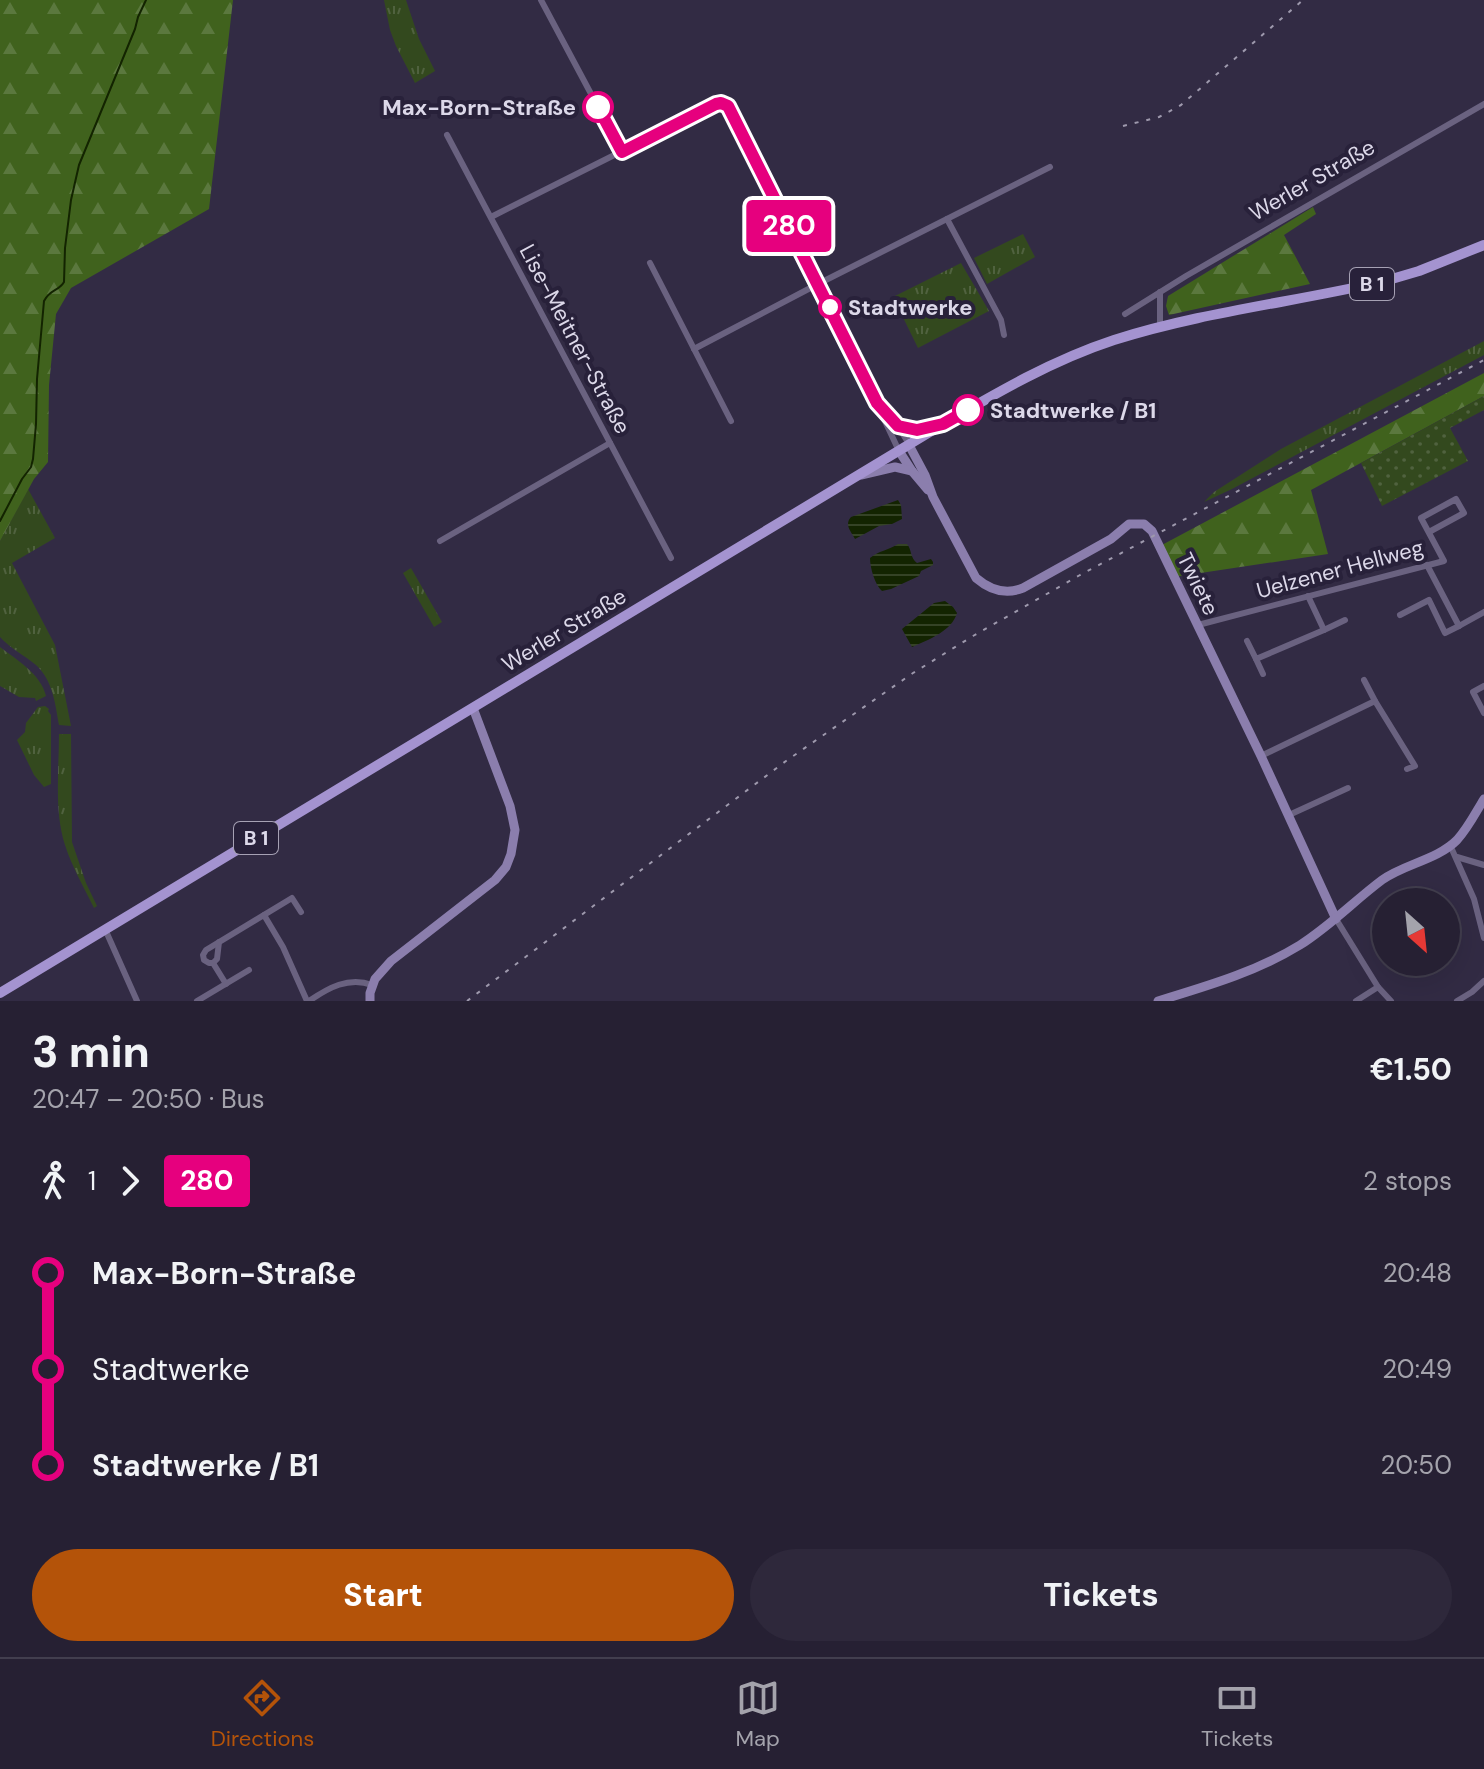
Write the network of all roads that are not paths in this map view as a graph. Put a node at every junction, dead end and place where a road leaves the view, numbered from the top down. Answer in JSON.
{"nodes":[{"id":1,"x":541,"y":0,"type":"edge"},
{"id":2,"x":1484,"y":104,"type":"edge"},
{"id":3,"x":447,"y":135,"type":"dead end"},
{"id":4,"x":622,"y":152,"type":"junction"},
{"id":5,"x":1050,"y":167,"type":"dead end"},
{"id":6,"x":491,"y":217,"type":"junction"},
{"id":7,"x":947,"y":219,"type":"junction"},
{"id":8,"x":1484,"y":245,"type":"edge"},
{"id":9,"x":650,"y":263,"type":"dead end"},
{"id":10,"x":818,"y":284,"type":"junction"},
{"id":11,"x":1160,"y":292,"type":"junction"},
{"id":12,"x":1125,"y":314,"type":"dead end"},
{"id":13,"x":1160,"y":327,"type":"junction"},
{"id":14,"x":1004,"y":335,"type":"dead end"},
{"id":15,"x":694,"y":349,"type":"junction"},
{"id":16,"x":877,"y":403,"type":"junction"},
{"id":17,"x":731,"y":421,"type":"dead end"},
{"id":18,"x":943,"y":424,"type":"junction"},
{"id":19,"x":898,"y":426,"type":"junction"},
{"id":20,"x":610,"y":443,"type":"junction"},
{"id":21,"x":904,"y":448,"type":"junction"},
{"id":22,"x":912,"y":471,"type":"junction"},
{"id":23,"x":861,"y":475,"type":"junction"},
{"id":24,"x":933,"y":497,"type":"junction"},
{"id":25,"x":1429,"y":532,"type":"junction"},
{"id":26,"x":440,"y":541,"type":"dead end"},
{"id":27,"x":671,"y":558,"type":"dead end"},
{"id":28,"x":1427,"y":565,"type":"junction"},
{"id":29,"x":1442,"y":593,"type":"junction"},
{"id":30,"x":1308,"y":596,"type":"junction"},
{"id":31,"x":1429,"y":600,"type":"junction"},
{"id":32,"x":1484,"y":612,"type":"edge"},
{"id":33,"x":1400,"y":615,"type":"dead end"},
{"id":34,"x":1345,"y":620,"type":"dead end"},
{"id":35,"x":1198,"y":625,"type":"junction"},
{"id":36,"x":1459,"y":626,"type":"junction"},
{"id":37,"x":1324,"y":630,"type":"junction"},
{"id":38,"x":1247,"y":641,"type":"dead end"},
{"id":39,"x":1256,"y":659,"type":"junction"},
{"id":40,"x":1263,"y":674,"type":"dead end"},
{"id":41,"x":1364,"y":680,"type":"dead end"},
{"id":42,"x":1484,"y":686,"type":"edge"},
{"id":43,"x":1375,"y":701,"type":"junction"},
{"id":44,"x":473,"y":708,"type":"junction"},
{"id":45,"x":1484,"y":713,"type":"edge"},
{"id":46,"x":1261,"y":756,"type":"junction"},
{"id":47,"x":1407,"y":769,"type":"dead end"},
{"id":48,"x":1348,"y":788,"type":"dead end"},
{"id":49,"x":1484,"y":799,"type":"edge"},
{"id":50,"x":1289,"y":815,"type":"junction"},
{"id":51,"x":1450,"y":845,"type":"junction"},
{"id":52,"x":1456,"y":856,"type":"junction"},
{"id":53,"x":1484,"y":865,"type":"edge"},
{"id":54,"x":301,"y":912,"type":"dead end"},
{"id":55,"x":264,"y":915,"type":"junction"},
{"id":56,"x":1336,"y":919,"type":"junction"},
{"id":57,"x":105,"y":929,"type":"junction"},
{"id":58,"x":1484,"y":938,"type":"edge"},
{"id":59,"x":219,"y":942,"type":"junction"},
{"id":60,"x":213,"y":963,"type":"junction"},
{"id":61,"x":249,"y":970,"type":"dead end"},
{"id":62,"x":1484,"y":981,"type":"edge"},
{"id":63,"x":226,"y":984,"type":"junction"},
{"id":64,"x":372,"y":985,"type":"junction"},
{"id":65,"x":1378,"y":987,"type":"junction"},
{"id":66,"x":0,"y":993,"type":"edge"},
{"id":67,"x":136,"y":998,"type":"edge"},
{"id":68,"x":127,"y":1001,"type":"edge"},
{"id":69,"x":197,"y":1001,"type":"edge"},
{"id":70,"x":308,"y":1001,"type":"edge"},
{"id":71,"x":370,"y":1001,"type":"edge"},
{"id":72,"x":1158,"y":1001,"type":"edge"},
{"id":73,"x":1356,"y":1001,"type":"edge"},
{"id":74,"x":1391,"y":1001,"type":"edge"},
{"id":75,"x":1457,"y":1001,"type":"edge"}],
"edges":[{"from":1,"to":4,"type":"street"},
{"from":2,"to":11,"type":"street","name":"Werler Straße"},
{"from":3,"to":6,"type":"street","name":"Lise-Meitner-Straße"},
{"from":4,"to":6,"type":"street"},
{"from":4,"to":10,"type":"street"},
{"from":5,"to":7,"type":"street"},
{"from":6,"to":20,"type":"street","name":"Lise-Meitner-Straße"},
{"from":7,"to":10,"type":"street"},
{"from":7,"to":14,"type":"street"},
{"from":8,"to":13,"type":"main road","name":"Werler Straße","number":"B 1"},
{"from":9,"to":15,"type":"street"},
{"from":10,"to":15,"type":"street"},
{"from":10,"to":16,"type":"street"},
{"from":11,"to":12,"type":"street","name":"Werler Straße"},
{"from":11,"to":13,"type":"street"},
{"from":13,"to":18,"type":"main road","name":"Werler Straße","number":"B 1"},
{"from":15,"to":17,"type":"street"},
{"from":16,"to":19,"type":"street"},
{"from":16,"to":21,"type":"street"},
{"from":18,"to":19,"type":"street"},
{"from":18,"to":21,"type":"main road","name":"Werler Straße","number":"B 1"},
{"from":19,"to":21,"type":"street"},
{"from":20,"to":26,"type":"street"},
{"from":20,"to":27,"type":"street","name":"Lise-Meitner-Straße"},
{"from":21,"to":22,"type":"street","name":"Twiete"},
{"from":21,"to":23,"type":"main road","name":"Werler Straße","number":"B 1"},
{"from":21,"to":24,"type":"street","name":"Twiete"},
{"from":22,"to":23,"type":"street"},
{"from":22,"to":24,"type":"street","name":"Twiete"},
{"from":23,"to":44,"type":"main road","name":"Werler Straße","number":"B 1"},
{"from":24,"to":35,"type":"street","name":"Twiete"},
{"from":25,"to":25,"type":"street"},
{"from":25,"to":28,"type":"street","name":"Uelzener Hellweg"},
{"from":28,"to":29,"type":"street"},
{"from":28,"to":30,"type":"street","name":"Uelzener Hellweg"},
{"from":29,"to":31,"type":"street"},
{"from":29,"to":36,"type":"street"},
{"from":30,"to":35,"type":"street","name":"Uelzener Hellweg"},
{"from":30,"to":37,"type":"street"},
{"from":31,"to":33,"type":"street"},
{"from":31,"to":36,"type":"street"},
{"from":32,"to":36,"type":"street"},
{"from":34,"to":37,"type":"street"},
{"from":35,"to":46,"type":"street","name":"Twiete"},
{"from":37,"to":39,"type":"street"},
{"from":38,"to":39,"type":"street"},
{"from":39,"to":40,"type":"street"},
{"from":41,"to":43,"type":"street"},
{"from":42,"to":45,"type":"street"},
{"from":43,"to":46,"type":"street"},
{"from":43,"to":47,"type":"street"},
{"from":44,"to":57,"type":"main road","name":"Werler Straße","number":"B 1"},
{"from":44,"to":64,"type":"street"},
{"from":46,"to":50,"type":"street","name":"Twiete"},
{"from":48,"to":50,"type":"street"},
{"from":49,"to":51,"type":"street"},
{"from":50,"to":56,"type":"street","name":"Twiete"},
{"from":51,"to":52,"type":"street"},
{"from":51,"to":56,"type":"street"},
{"from":52,"to":53,"type":"street"},
{"from":52,"to":58,"type":"street"},
{"from":54,"to":55,"type":"street"},
{"from":55,"to":59,"type":"street"},
{"from":55,"to":70,"type":"street"},
{"from":56,"to":65,"type":"street"},
{"from":56,"to":72,"type":"street"},
{"from":57,"to":66,"type":"main road","name":"Werler Straße","number":"B 1"},
{"from":57,"to":67,"type":"street"},
{"from":59,"to":60,"type":"street"},
{"from":59,"to":60,"type":"street"},
{"from":60,"to":63,"type":"street"},
{"from":61,"to":63,"type":"street"},
{"from":62,"to":75,"type":"street"},
{"from":63,"to":69,"type":"street"},
{"from":64,"to":70,"type":"street"},
{"from":64,"to":71,"type":"street"},
{"from":65,"to":73,"type":"street"},
{"from":65,"to":74,"type":"street"},
{"from":67,"to":68,"type":"street"}]}
